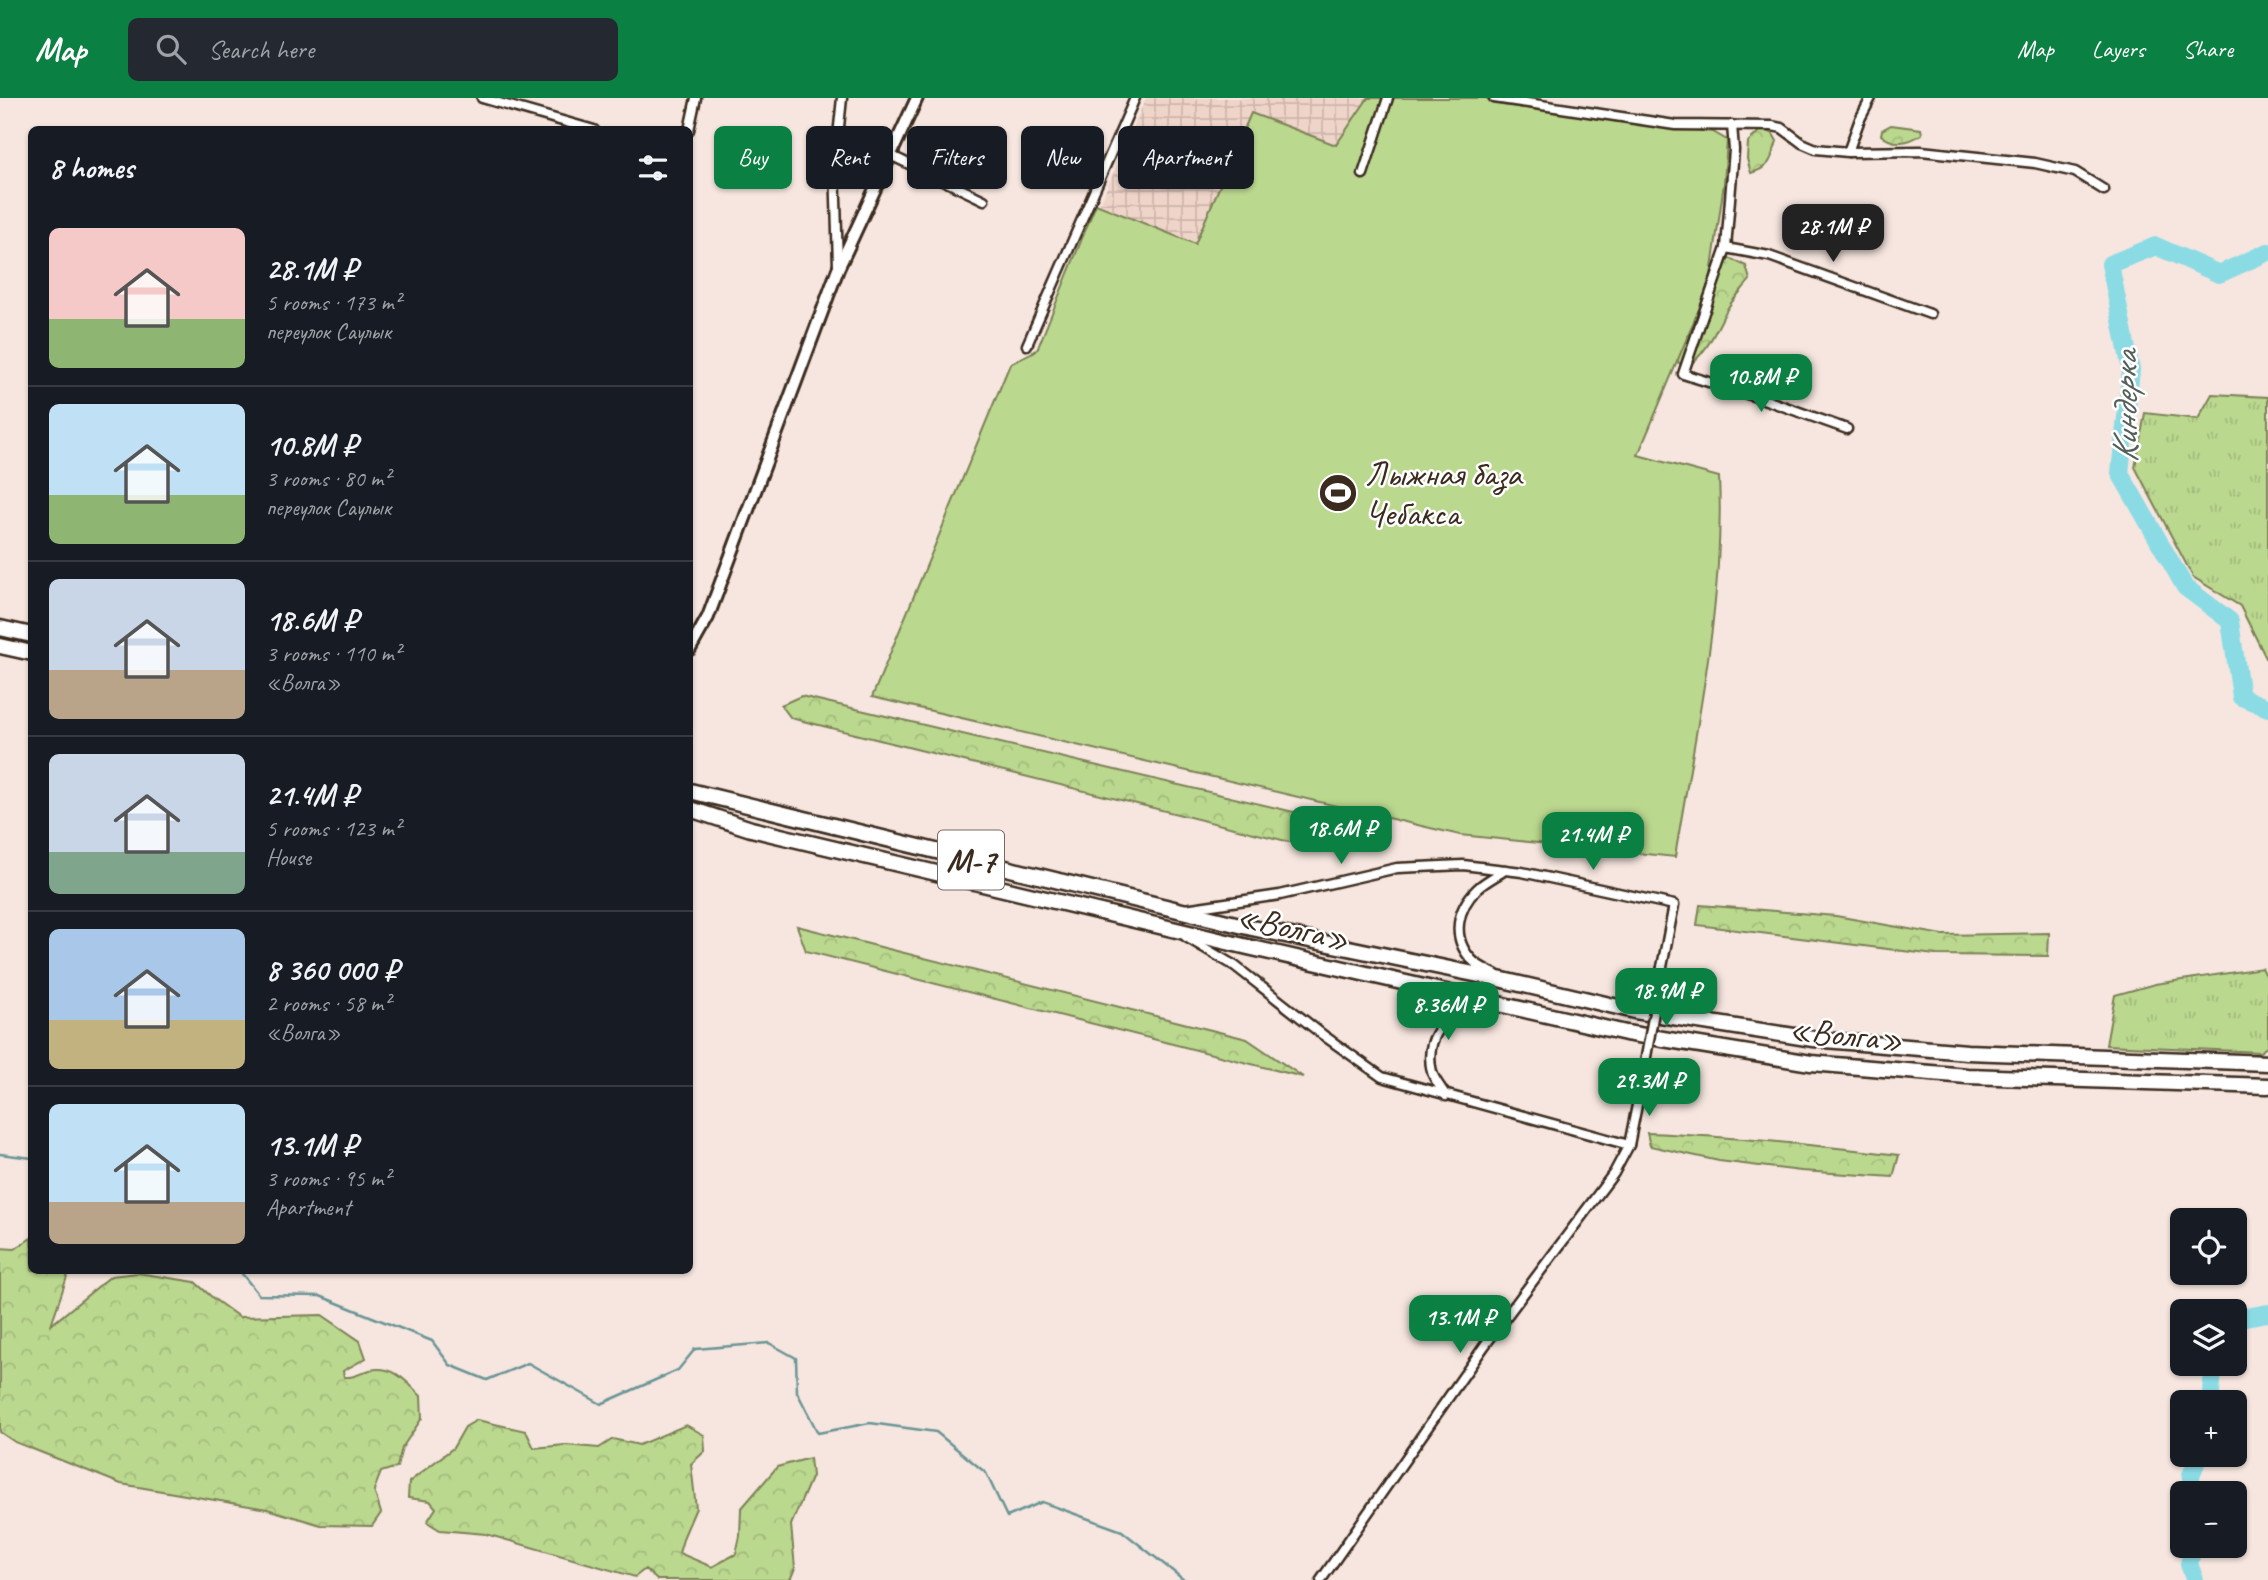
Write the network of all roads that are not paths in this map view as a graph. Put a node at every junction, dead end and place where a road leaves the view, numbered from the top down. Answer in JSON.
{"nodes":[{"id":1,"x":482,"y":98,"type":"edge"},
{"id":2,"x":695,"y":98,"type":"edge"},
{"id":3,"x":842,"y":98,"type":"edge"},
{"id":4,"x":917,"y":98,"type":"edge"},
{"id":5,"x":1135,"y":98,"type":"edge"},
{"id":6,"x":1388,"y":98,"type":"edge"},
{"id":7,"x":1494,"y":98,"type":"edge"},
{"id":8,"x":1871,"y":98,"type":"edge"},
{"id":9,"x":1732,"y":125,"type":"junction"},
{"id":10,"x":580,"y":126,"type":"edge"},
{"id":11,"x":691,"y":126,"type":"edge"},
{"id":12,"x":893,"y":149,"type":"edge"},
{"id":13,"x":1848,"y":152,"type":"junction"},
{"id":14,"x":893,"y":156,"type":"edge"},
{"id":15,"x":1363,"y":174,"type":"dead end"},
{"id":16,"x":875,"y":189,"type":"edge"},
{"id":17,"x":2104,"y":190,"type":"dead end"},
{"id":18,"x":984,"y":200,"type":"dead end"},
{"id":19,"x":1726,"y":247,"type":"junction"},
{"id":20,"x":838,"y":270,"type":"junction"},
{"id":21,"x":1930,"y":314,"type":"dead end"},
{"id":22,"x":1027,"y":345,"type":"dead end"},
{"id":23,"x":1847,"y":429,"type":"dead end"},
{"id":24,"x":0,"y":628,"type":"edge"},
{"id":25,"x":28,"y":634,"type":"edge"},
{"id":26,"x":693,"y":643,"type":"edge"},
{"id":27,"x":0,"y":646,"type":"edge"},
{"id":28,"x":28,"y":652,"type":"edge"},
{"id":29,"x":693,"y":792,"type":"edge"},
{"id":30,"x":693,"y":810,"type":"edge"},
{"id":31,"x":1505,"y":870,"type":"junction"},
{"id":32,"x":1177,"y":910,"type":"junction"},
{"id":33,"x":1172,"y":929,"type":"junction"},
{"id":34,"x":1503,"y":980,"type":"junction"},
{"id":35,"x":1480,"y":999,"type":"junction"},
{"id":36,"x":2268,"y":1063,"type":"edge"},
{"id":37,"x":2268,"y":1086,"type":"edge"},
{"id":38,"x":1446,"y":1096,"type":"junction"},
{"id":39,"x":1629,"y":1145,"type":"junction"},
{"id":40,"x":1321,"y":1580,"type":"edge"}],
"edges":[{"from":1,"to":10,"type":"street"},
{"from":2,"to":11,"type":"street"},
{"from":3,"to":20,"type":"street"},
{"from":4,"to":12,"type":"street"},
{"from":5,"to":22,"type":"street"},
{"from":6,"to":15,"type":"street"},
{"from":7,"to":9,"type":"street"},
{"from":8,"to":13,"type":"street"},
{"from":9,"to":13,"type":"street"},
{"from":9,"to":19,"type":"street"},
{"from":13,"to":17,"type":"street"},
{"from":14,"to":18,"type":"street"},
{"from":16,"to":20,"type":"street"},
{"from":19,"to":21,"type":"street"},
{"from":19,"to":23,"type":"street"},
{"from":20,"to":26,"type":"street"},
{"from":24,"to":25,"type":"highway"},
{"from":27,"to":28,"type":"highway"},
{"from":29,"to":32,"type":"highway","name":"«Волга»","number":"М-7"},
{"from":30,"to":33,"type":"highway","name":"«Волга»","number":"М-7"},
{"from":31,"to":32,"type":"street"},
{"from":31,"to":34,"type":"street"},
{"from":31,"to":39,"type":"street","bridge":true},
{"from":32,"to":34,"type":"highway","name":"«Волга»","number":"М-7"},
{"from":33,"to":35,"type":"highway","name":"«Волга»","number":"М-7"},
{"from":33,"to":38,"type":"street"},
{"from":34,"to":36,"type":"highway","name":"«Волга»","number":"М-7"},
{"from":35,"to":37,"type":"highway","name":"«Волга»","number":"М-7"},
{"from":35,"to":38,"type":"street"},
{"from":38,"to":39,"type":"street"},
{"from":39,"to":40,"type":"street"}]}
